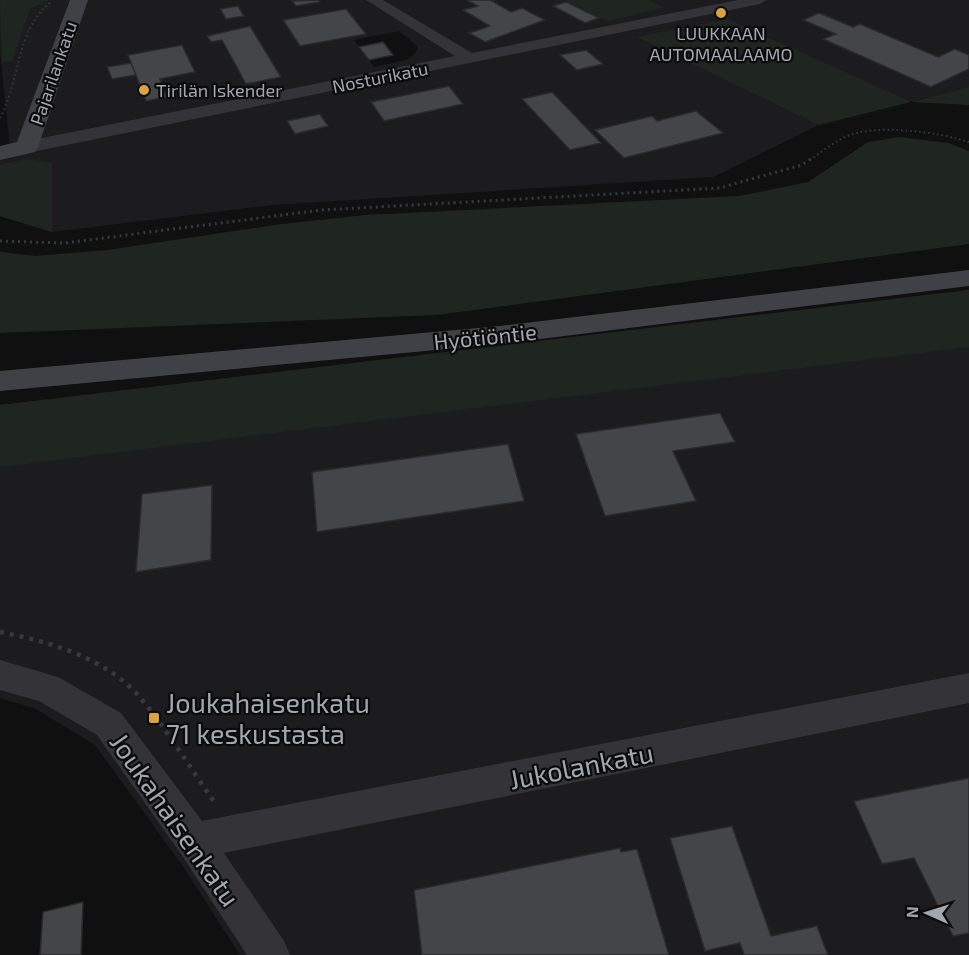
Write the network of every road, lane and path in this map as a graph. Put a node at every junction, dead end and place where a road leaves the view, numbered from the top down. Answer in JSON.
{"nodes":[{"id":1,"x":54,"y":0,"type":"edge"},
{"id":2,"x":79,"y":0,"type":"edge"},
{"id":3,"x":373,"y":0,"type":"edge"},
{"id":4,"x":759,"y":0,"type":"edge"},
{"id":5,"x":471,"y":59,"type":"junction"},
{"id":6,"x":0,"y":118,"type":"edge"},
{"id":7,"x":969,"y":142,"type":"edge"},
{"id":8,"x":27,"y":147,"type":"junction"},
{"id":9,"x":0,"y":153,"type":"edge"},
{"id":10,"x":0,"y":240,"type":"edge"},
{"id":11,"x":969,"y":278,"type":"edge"},
{"id":12,"x":0,"y":381,"type":"edge"},
{"id":13,"x":0,"y":675,"type":"edge"},
{"id":14,"x":969,"y":688,"type":"edge"},
{"id":15,"x":194,"y":841,"type":"junction"},
{"id":16,"x":270,"y":955,"type":"edge"}],
"edges":[{"from":1,"to":6,"type":"path"},
{"from":2,"to":8,"type":"main road","name":"Pajarilankatu"},
{"from":3,"to":5,"type":"street"},
{"from":4,"to":5,"type":"street","name":"Nosturikatu"},
{"from":5,"to":8,"type":"street","name":"Nosturikatu"},
{"from":7,"to":10,"type":"path"},
{"from":8,"to":9,"type":"main road","name":"Nosturikatu"},
{"from":11,"to":12,"type":"main road","name":"Hyötiöntie"},
{"from":13,"to":15,"type":"street","name":"Joukahaisenkatu"},
{"from":14,"to":15,"type":"street","name":"Jukolankatu"},
{"from":15,"to":16,"type":"street","name":"Joukahaisenkatu"}]}
